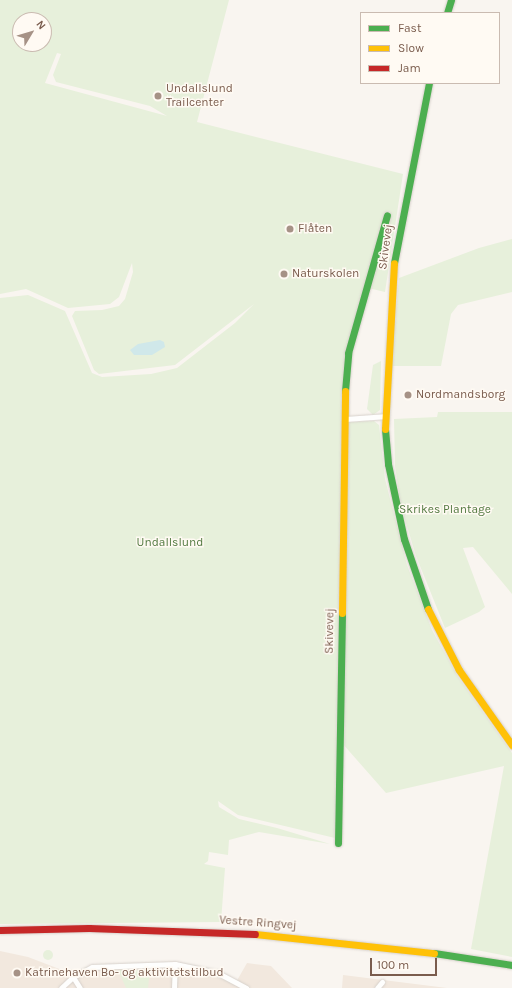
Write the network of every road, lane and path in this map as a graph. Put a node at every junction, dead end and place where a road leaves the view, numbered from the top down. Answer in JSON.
{"nodes":[{"id":1,"x":451,"y":0,"type":"edge"},
{"id":2,"x":447,"y":12,"type":"edge"},
{"id":3,"x":429,"y":84,"type":"edge"},
{"id":4,"x":387,"y":215,"type":"dead end"},
{"id":5,"x":384,"y":416,"type":"junction"},
{"id":6,"x":345,"y":419,"type":"junction"},
{"id":7,"x":512,"y":745,"type":"edge"},
{"id":8,"x":338,"y":843,"type":"dead end"},
{"id":9,"x":0,"y":930,"type":"edge"},
{"id":10,"x":175,"y":964,"type":"junction"},
{"id":11,"x":512,"y":965,"type":"edge"},
{"id":12,"x":73,"y":977,"type":"junction"},
{"id":13,"x":382,"y":982,"type":"dead end"},
{"id":14,"x":61,"y":988,"type":"edge"},
{"id":15,"x":80,"y":988,"type":"edge"},
{"id":16,"x":174,"y":988,"type":"edge"},
{"id":17,"x":246,"y":988,"type":"edge"},
{"id":18,"x":377,"y":988,"type":"edge"}],
"edges":[{"from":1,"to":2,"type":"main road"},
{"from":3,"to":5,"type":"main road","name":"Skivevej"},
{"from":4,"to":6,"type":"main road","name":"Skivevej"},
{"from":5,"to":6,"type":"street"},
{"from":5,"to":7,"type":"main road","name":"Skivevej"},
{"from":6,"to":8,"type":"main road","name":"Skivevej"},
{"from":9,"to":11,"type":"main road","name":"Vestre Ringvej"},
{"from":10,"to":12,"type":"street"},
{"from":10,"to":16,"type":"street"},
{"from":10,"to":17,"type":"street"},
{"from":12,"to":14,"type":"street"},
{"from":12,"to":15,"type":"street"},
{"from":13,"to":18,"type":"street"}]}
